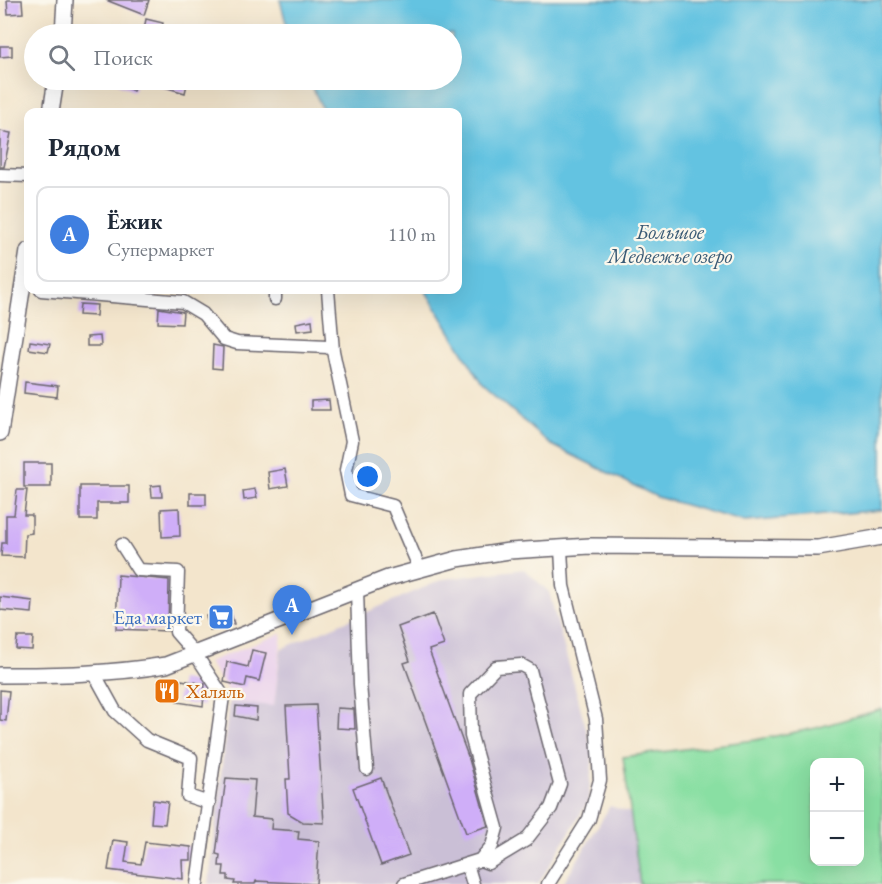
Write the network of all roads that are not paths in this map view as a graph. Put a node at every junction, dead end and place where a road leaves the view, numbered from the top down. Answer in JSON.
{"nodes":[{"id":1,"x":65,"y":0,"type":"edge"},
{"id":2,"x":64,"y":24,"type":"edge"},
{"id":3,"x":54,"y":90,"type":"edge"},
{"id":4,"x":52,"y":108,"type":"edge"},
{"id":5,"x":0,"y":175,"type":"edge"},
{"id":6,"x":24,"y":176,"type":"edge"},
{"id":7,"x":25,"y":294,"type":"edge"},
{"id":8,"x":89,"y":294,"type":"edge"},
{"id":9,"x":328,"y":294,"type":"edge"},
{"id":10,"x":333,"y":351,"type":"junction"},
{"id":11,"x":0,"y":433,"type":"edge"},
{"id":12,"x":882,"y":537,"type":"edge"},
{"id":13,"x":122,"y":545,"type":"dead end"},
{"id":14,"x":561,"y":549,"type":"junction"},
{"id":15,"x":419,"y":567,"type":"junction"},
{"id":16,"x":357,"y":590,"type":"junction"},
{"id":17,"x":196,"y":655,"type":"junction"},
{"id":18,"x":94,"y":673,"type":"junction"},
{"id":19,"x":0,"y":675,"type":"edge"},
{"id":20,"x":368,"y":769,"type":"dead end"},
{"id":21,"x":209,"y":803,"type":"junction"},
{"id":22,"x":480,"y":860,"type":"junction"},
{"id":23,"x":467,"y":864,"type":"junction"},
{"id":24,"x":197,"y":884,"type":"edge"},
{"id":25,"x":404,"y":884,"type":"edge"},
{"id":26,"x":473,"y":884,"type":"edge"},
{"id":27,"x":548,"y":884,"type":"edge"}],
"edges":[{"from":1,"to":2,"type":"main road"},
{"from":3,"to":4,"type":"main road"},
{"from":5,"to":6,"type":"street"},
{"from":7,"to":11,"type":"main road"},
{"from":8,"to":10,"type":"street"},
{"from":9,"to":10,"type":"street"},
{"from":10,"to":15,"type":"street"},
{"from":12,"to":14,"type":"main road"},
{"from":13,"to":17,"type":"street"},
{"from":14,"to":15,"type":"main road"},
{"from":14,"to":27,"type":"street"},
{"from":15,"to":16,"type":"main road"},
{"from":16,"to":17,"type":"main road"},
{"from":16,"to":20,"type":"street"},
{"from":17,"to":18,"type":"main road"},
{"from":17,"to":21,"type":"street"},
{"from":18,"to":19,"type":"main road"},
{"from":18,"to":21,"type":"street"},
{"from":21,"to":24,"type":"street"},
{"from":22,"to":22,"type":"street"},
{"from":22,"to":23,"type":"street"},
{"from":23,"to":25,"type":"street"},
{"from":23,"to":26,"type":"street"}]}
